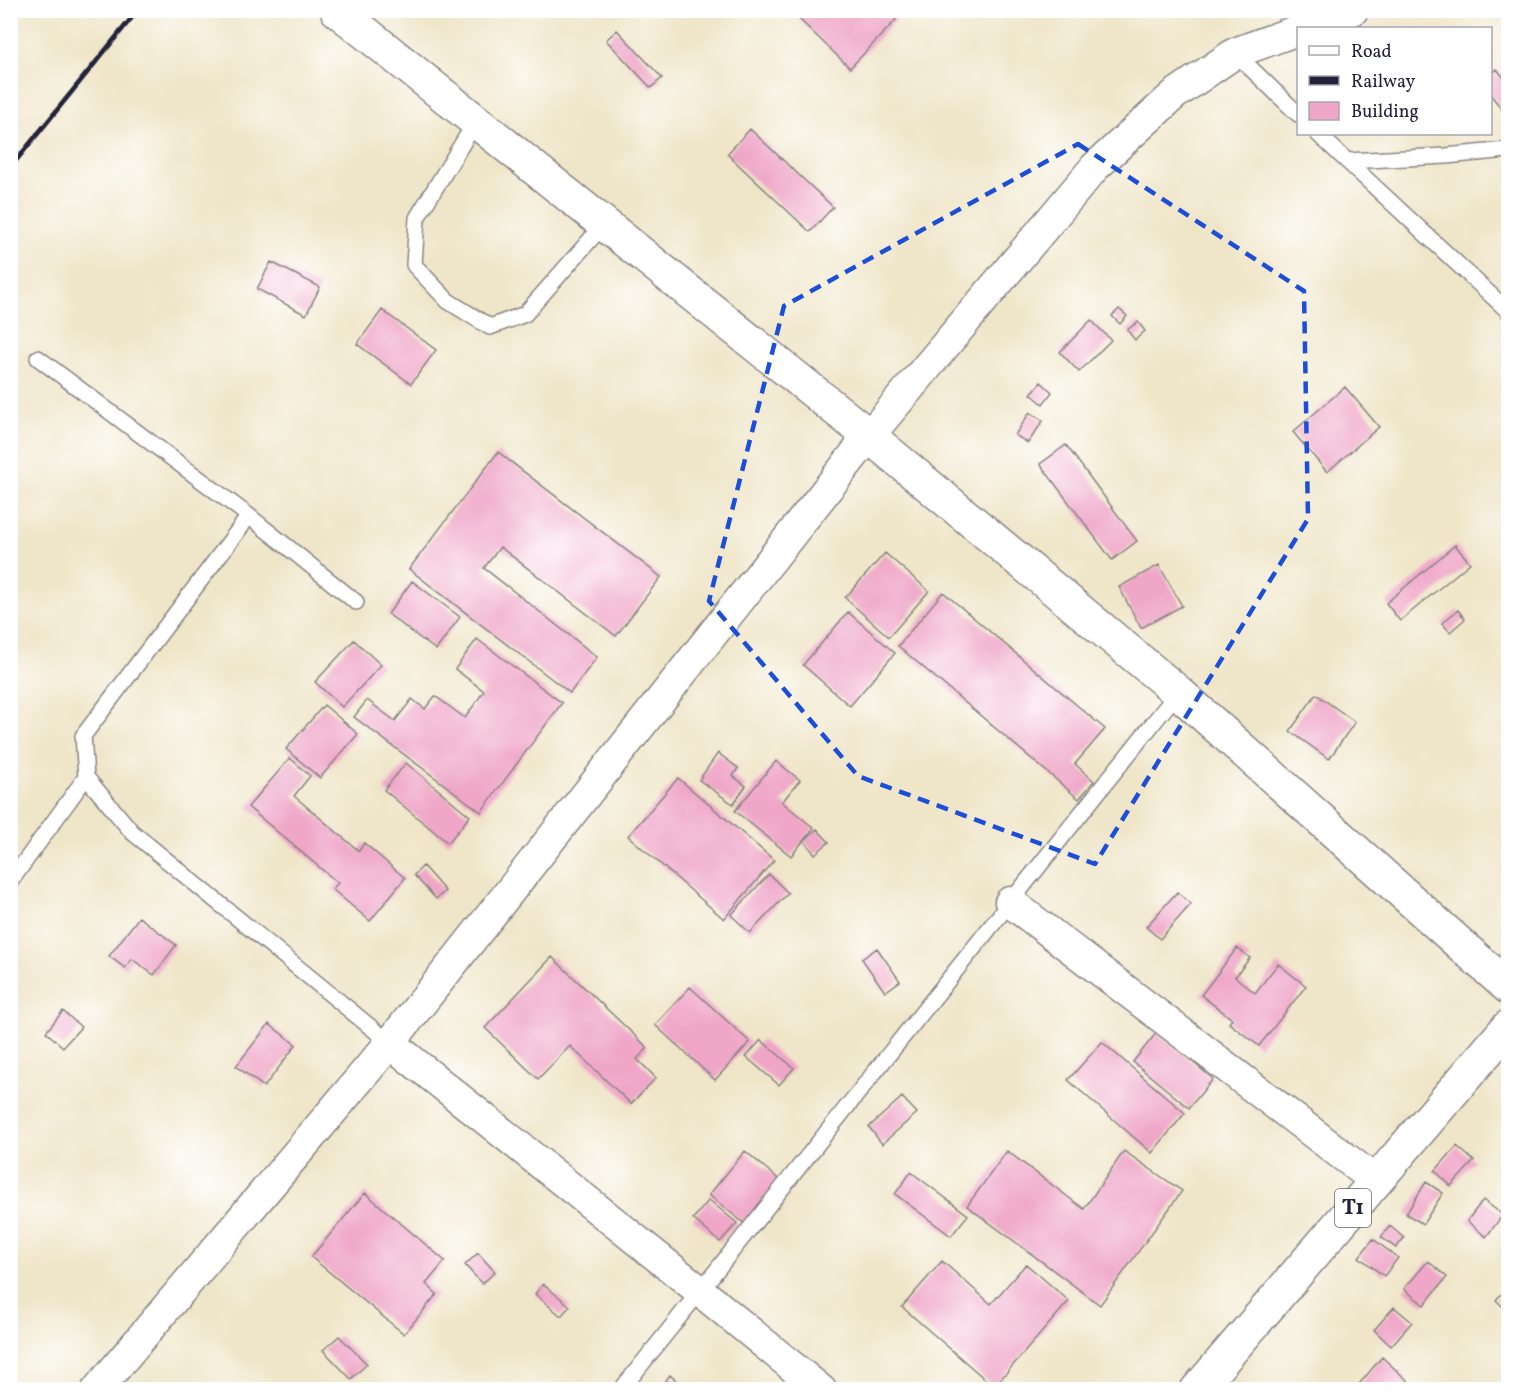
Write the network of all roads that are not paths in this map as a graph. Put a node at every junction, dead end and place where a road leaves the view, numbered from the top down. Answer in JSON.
{"nodes":[{"id":1,"x":337,"y":10,"type":"edge"},
{"id":2,"x":1353,"y":10,"type":"edge"},
{"id":3,"x":1307,"y":27,"type":"edge"},
{"id":4,"x":1297,"y":31,"type":"edge"},
{"id":5,"x":1235,"y":53,"type":"junction"},
{"id":6,"x":1297,"y":112,"type":"edge"},
{"id":7,"x":476,"y":122,"type":"junction"},
{"id":8,"x":1319,"y":135,"type":"edge"},
{"id":9,"x":1509,"y":150,"type":"edge"},
{"id":10,"x":1347,"y":161,"type":"junction"},
{"id":11,"x":604,"y":224,"type":"junction"},
{"id":12,"x":1509,"y":310,"type":"edge"},
{"id":13,"x":39,"y":358,"type":"dead end"},
{"id":14,"x":869,"y":436,"type":"junction"},
{"id":15,"x":249,"y":516,"type":"junction"},
{"id":16,"x":356,"y":602,"type":"dead end"},
{"id":17,"x":1178,"y":692,"type":"junction"},
{"id":18,"x":86,"y":777,"type":"junction"},
{"id":19,"x":10,"y":882,"type":"edge"},
{"id":20,"x":1010,"y":902,"type":"junction"},
{"id":21,"x":1509,"y":987,"type":"edge"},
{"id":22,"x":1509,"y":1027,"type":"edge"},
{"id":23,"x":390,"y":1043,"type":"junction"},
{"id":24,"x":1376,"y":1180,"type":"junction"},
{"id":25,"x":700,"y":1290,"type":"junction"},
{"id":26,"x":97,"y":1389,"type":"edge"},
{"id":27,"x":621,"y":1389,"type":"edge"},
{"id":28,"x":821,"y":1389,"type":"edge"},
{"id":29,"x":1197,"y":1389,"type":"edge"}],
"edges":[{"from":1,"to":7,"type":"main road"},
{"from":2,"to":3,"type":"street"},
{"from":4,"to":5,"type":"street"},
{"from":5,"to":6,"type":"lane"},
{"from":5,"to":14,"type":"street"},
{"from":7,"to":11,"type":"main road"},
{"from":7,"to":11,"type":"lane"},
{"from":8,"to":10,"type":"lane"},
{"from":9,"to":10,"type":"lane"},
{"from":10,"to":12,"type":"lane"},
{"from":11,"to":14,"type":"main road"},
{"from":13,"to":15,"type":"lane"},
{"from":14,"to":17,"type":"main road"},
{"from":14,"to":23,"type":"street"},
{"from":15,"to":16,"type":"lane"},
{"from":15,"to":18,"type":"lane"},
{"from":17,"to":20,"type":"lane"},
{"from":17,"to":21,"type":"main road"},
{"from":18,"to":19,"type":"lane"},
{"from":18,"to":23,"type":"lane"},
{"from":20,"to":24,"type":"street"},
{"from":20,"to":25,"type":"lane"},
{"from":22,"to":24,"type":"main road","number":"T1"},
{"from":23,"to":25,"type":"street"},
{"from":23,"to":26,"type":"street"},
{"from":24,"to":29,"type":"main road","number":"T1"},
{"from":25,"to":27,"type":"lane"},
{"from":25,"to":28,"type":"street"}]}
